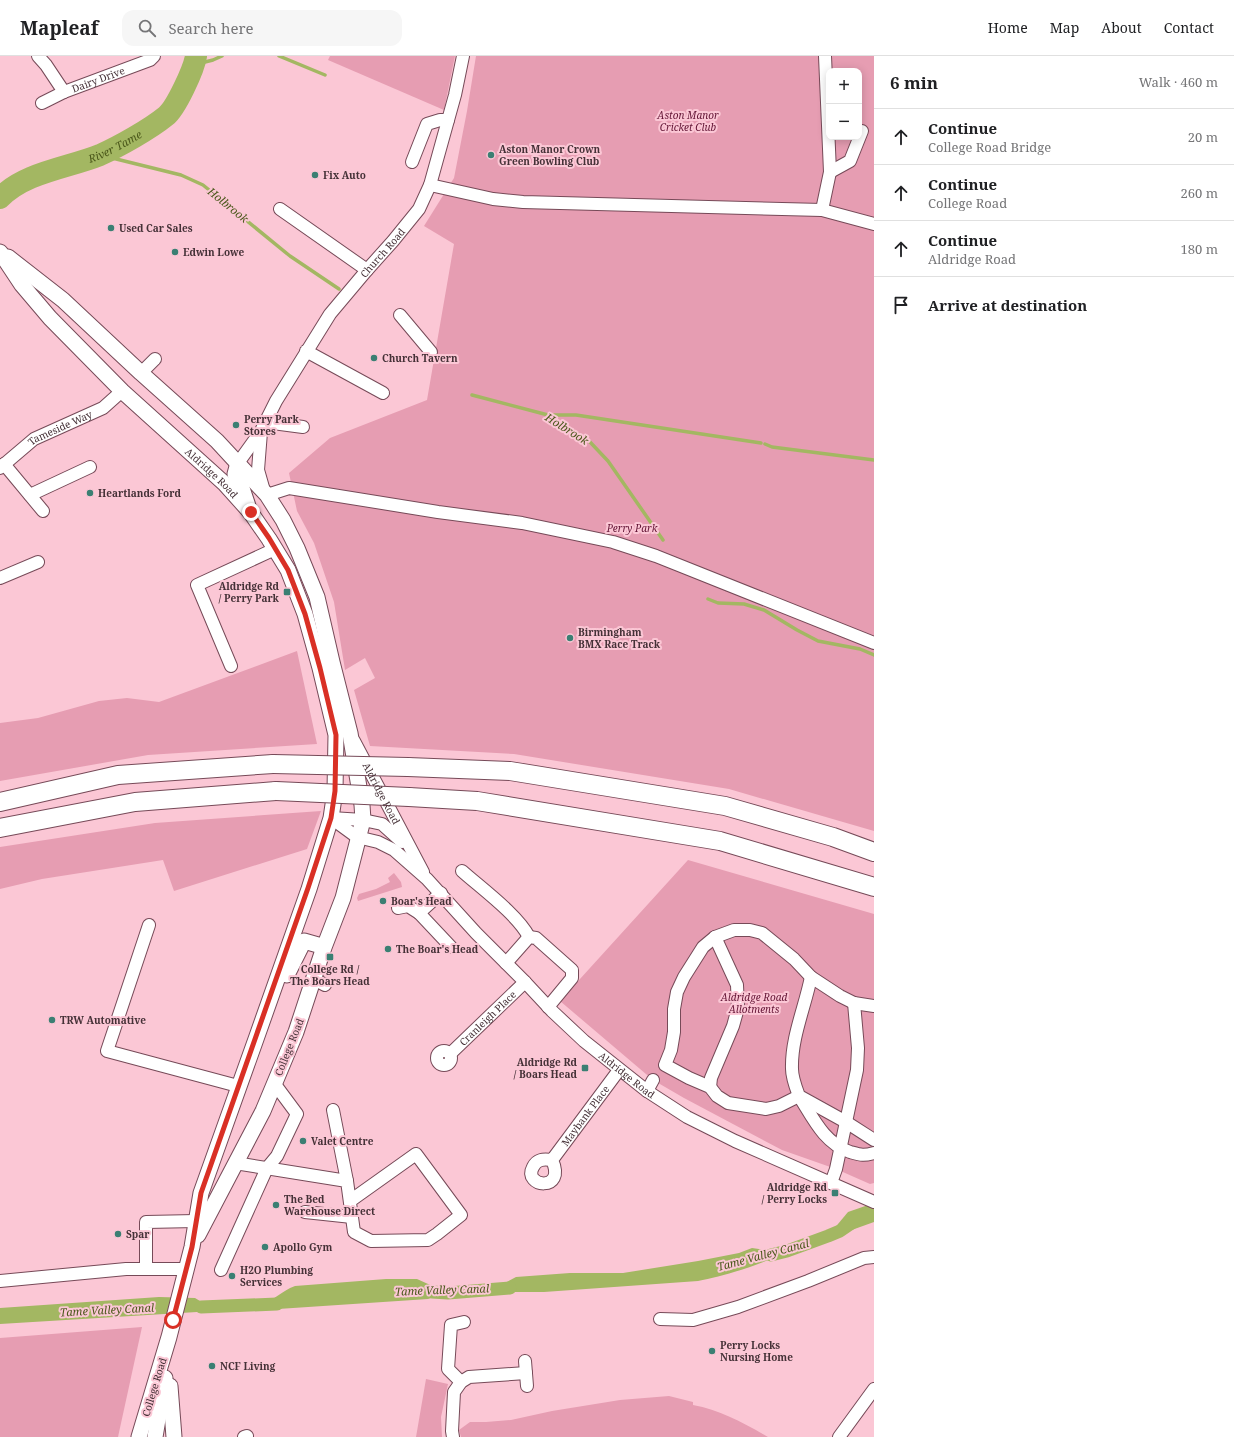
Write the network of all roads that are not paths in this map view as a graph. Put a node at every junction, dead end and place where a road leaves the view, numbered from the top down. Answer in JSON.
{"nodes":[{"id":1,"x":38,"y":56,"type":"edge"},
{"id":2,"x":154,"y":56,"type":"edge"},
{"id":3,"x":463,"y":56,"type":"edge"},
{"id":4,"x":825,"y":56,"type":"edge"},
{"id":5,"x":64,"y":92,"type":"junction"},
{"id":6,"x":42,"y":103,"type":"dead end"},
{"id":7,"x":448,"y":120,"type":"junction"},
{"id":8,"x":858,"y":140,"type":"edge"},
{"id":9,"x":412,"y":162,"type":"dead end"},
{"id":10,"x":830,"y":170,"type":"junction"},
{"id":11,"x":430,"y":185,"type":"junction"},
{"id":12,"x":280,"y":209,"type":"dead end"},
{"id":13,"x":822,"y":210,"type":"junction"},
{"id":14,"x":874,"y":224,"type":"edge"},
{"id":15,"x":0,"y":252,"type":"edge"},
{"id":16,"x":366,"y":270,"type":"junction"},
{"id":17,"x":400,"y":315,"type":"dead end"},
{"id":18,"x":306,"y":351,"type":"junction"},
{"id":19,"x":431,"y":352,"type":"dead end"},
{"id":20,"x":155,"y":359,"type":"dead end"},
{"id":21,"x":141,"y":373,"type":"junction"},
{"id":22,"x":122,"y":391,"type":"junction"},
{"id":23,"x":383,"y":393,"type":"dead end"},
{"id":24,"x":263,"y":426,"type":"junction"},
{"id":25,"x":303,"y":427,"type":"dead end"},
{"id":26,"x":238,"y":464,"type":"junction"},
{"id":27,"x":2,"y":466,"type":"edge"},
{"id":28,"x":90,"y":467,"type":"dead end"},
{"id":29,"x":266,"y":493,"type":"junction"},
{"id":30,"x":30,"y":495,"type":"junction"},
{"id":31,"x":43,"y":511,"type":"dead end"},
{"id":32,"x":251,"y":512,"type":"junction"},
{"id":33,"x":275,"y":549,"type":"junction"},
{"id":34,"x":38,"y":562,"type":"dead end"},
{"id":35,"x":0,"y":578,"type":"edge"},
{"id":36,"x":874,"y":643,"type":"edge"},
{"id":37,"x":231,"y":666,"type":"dead end"},
{"id":38,"x":350,"y":733,"type":"junction"},
{"id":39,"x":0,"y":802,"type":"edge"},
{"id":40,"x":331,"y":818,"type":"junction"},
{"id":41,"x":362,"y":820,"type":"junction"},
{"id":42,"x":0,"y":828,"type":"edge"},
{"id":43,"x":357,"y":837,"type":"junction"},
{"id":44,"x":874,"y":852,"type":"edge"},
{"id":45,"x":413,"y":853,"type":"junction"},
{"id":46,"x":462,"y":871,"type":"dead end"},
{"id":47,"x":428,"y":879,"type":"junction"},
{"id":48,"x":874,"y":887,"type":"edge"},
{"id":49,"x":441,"y":893,"type":"junction"},
{"id":50,"x":398,"y":908,"type":"dead end"},
{"id":51,"x":418,"y":913,"type":"junction"},
{"id":52,"x":149,"y":925,"type":"dead end"},
{"id":53,"x":529,"y":937,"type":"junction"},
{"id":54,"x":715,"y":937,"type":"junction"},
{"id":55,"x":451,"y":946,"type":"dead end"},
{"id":56,"x":323,"y":950,"type":"junction"},
{"id":57,"x":506,"y":963,"type":"junction"},
{"id":58,"x":811,"y":977,"type":"junction"},
{"id":59,"x":526,"y":982,"type":"junction"},
{"id":60,"x":822,"y":984,"type":"junction"},
{"id":61,"x":808,"y":991,"type":"junction"},
{"id":62,"x":854,"y":1003,"type":"junction"},
{"id":63,"x":874,"y":1006,"type":"edge"},
{"id":64,"x":548,"y":1007,"type":"junction"},
{"id":65,"x":256,"y":1039,"type":"junction"},
{"id":66,"x":450,"y":1054,"type":"dead end"},
{"id":67,"x":619,"y":1070,"type":"junction"},
{"id":68,"x":653,"y":1080,"type":"dead end"},
{"id":69,"x":274,"y":1083,"type":"junction"},
{"id":70,"x":238,"y":1086,"type":"junction"},
{"id":71,"x":710,"y":1087,"type":"junction"},
{"id":72,"x":647,"y":1091,"type":"junction"},
{"id":73,"x":799,"y":1096,"type":"junction"},
{"id":74,"x":333,"y":1110,"type":"dead end"},
{"id":75,"x":846,"y":1122,"type":"junction"},
{"id":76,"x":874,"y":1140,"type":"edge"},
{"id":77,"x":841,"y":1148,"type":"junction"},
{"id":78,"x":874,"y":1153,"type":"edge"},
{"id":79,"x":552,"y":1160,"type":"dead end"},
{"id":80,"x":236,"y":1163,"type":"junction"},
{"id":81,"x":267,"y":1168,"type":"junction"},
{"id":82,"x":347,"y":1180,"type":"junction"},
{"id":83,"x":831,"y":1183,"type":"junction"},
{"id":84,"x":350,"y":1201,"type":"junction"},
{"id":85,"x":874,"y":1202,"type":"edge"},
{"id":86,"x":305,"y":1212,"type":"dead end"},
{"id":87,"x":352,"y":1217,"type":"junction"},
{"id":88,"x":196,"y":1221,"type":"junction"},
{"id":89,"x":192,"y":1247,"type":"junction"},
{"id":90,"x":874,"y":1257,"type":"edge"},
{"id":91,"x":146,"y":1269,"type":"junction"},
{"id":92,"x":221,"y":1270,"type":"dead end"},
{"id":93,"x":185,"y":1274,"type":"junction"},
{"id":94,"x":0,"y":1281,"type":"edge"},
{"id":95,"x":660,"y":1319,"type":"dead end"},
{"id":96,"x":464,"y":1322,"type":"dead end"},
{"id":97,"x":169,"y":1337,"type":"junction"},
{"id":98,"x":168,"y":1363,"type":"junction"},
{"id":99,"x":461,"y":1382,"type":"junction"},
{"id":100,"x":527,"y":1386,"type":"dead end"},
{"id":101,"x":874,"y":1389,"type":"edge"},
{"id":102,"x":139,"y":1437,"type":"edge"},
{"id":103,"x":154,"y":1437,"type":"edge"},
{"id":104,"x":174,"y":1437,"type":"edge"},
{"id":105,"x":453,"y":1437,"type":"edge"},
{"id":106,"x":839,"y":1437,"type":"edge"}],
"edges":[{"from":1,"to":5,"type":"street"},
{"from":2,"to":5,"type":"street","name":"Dairy Drive"},
{"from":3,"to":7,"type":"street","name":"Church Road"},
{"from":4,"to":10,"type":"street"},
{"from":5,"to":6,"type":"street","name":"Dairy Drive"},
{"from":7,"to":9,"type":"street"},
{"from":7,"to":11,"type":"street","name":"Church Road"},
{"from":8,"to":10,"type":"street"},
{"from":10,"to":13,"type":"street"},
{"from":11,"to":13,"type":"street"},
{"from":11,"to":16,"type":"street","name":"Church Road"},
{"from":12,"to":16,"type":"street"},
{"from":13,"to":14,"type":"street"},
{"from":15,"to":21,"type":"main road","name":"Aldridge Road"},
{"from":15,"to":22,"type":"main road","name":"Aldridge Road"},
{"from":16,"to":18,"type":"street","name":"Church Road"},
{"from":17,"to":19,"type":"street"},
{"from":18,"to":23,"type":"street"},
{"from":18,"to":24,"type":"street","name":"Church Road"},
{"from":20,"to":21,"type":"street"},
{"from":21,"to":22,"type":"main road"},
{"from":21,"to":26,"type":"main road","name":"Aldridge Road"},
{"from":22,"to":27,"type":"street","name":"Tameside Way"},
{"from":22,"to":32,"type":"main road","name":"Aldridge Road"},
{"from":24,"to":25,"type":"street"},
{"from":24,"to":26,"type":"street","name":"Church Road"},
{"from":24,"to":29,"type":"street","name":"Church Road"},
{"from":26,"to":29,"type":"main road","name":"Aldridge Road"},
{"from":26,"to":32,"type":"main road"},
{"from":27,"to":30,"type":"street"},
{"from":28,"to":30,"type":"street"},
{"from":29,"to":36,"type":"street"},
{"from":29,"to":38,"type":"main road","name":"Aldridge Road"},
{"from":30,"to":31,"type":"street"},
{"from":32,"to":33,"type":"main road","name":"Aldridge Road"},
{"from":33,"to":37,"type":"street"},
{"from":33,"to":40,"type":"main road","name":"Aldridge Road"},
{"from":34,"to":35,"type":"street"},
{"from":38,"to":41,"type":"main road","name":"Aldridge Road"},
{"from":38,"to":45,"type":"street","name":"Aldridge Road"},
{"from":39,"to":44,"type":"highway","bridge":true},
{"from":40,"to":41,"type":"street","name":"Aldridge Road"},
{"from":40,"to":43,"type":"street","name":"Aldridge Road"},
{"from":40,"to":65,"type":"main road","name":"College Road"},
{"from":41,"to":43,"type":"main road","name":"Aldridge Road"},
{"from":41,"to":45,"type":"street","name":"Aldridge Road"},
{"from":42,"to":48,"type":"highway","bridge":true},
{"from":43,"to":47,"type":"street","name":"Aldridge Road"},
{"from":43,"to":56,"type":"main road","name":"College Road"},
{"from":45,"to":47,"type":"street","name":"Aldridge Road"},
{"from":46,"to":53,"type":"street"},
{"from":47,"to":49,"type":"street","name":"Aldridge Road"},
{"from":49,"to":51,"type":"street"},
{"from":49,"to":57,"type":"street","name":"Aldridge Road"},
{"from":50,"to":51,"type":"street"},
{"from":51,"to":55,"type":"street"},
{"from":52,"to":70,"type":"street"},
{"from":53,"to":57,"type":"street"},
{"from":53,"to":64,"type":"street"},
{"from":54,"to":58,"type":"street"},
{"from":54,"to":71,"type":"street"},
{"from":54,"to":71,"type":"street"},
{"from":56,"to":65,"type":"main road"},
{"from":56,"to":69,"type":"main road","name":"College Road"},
{"from":57,"to":59,"type":"street","name":"Aldridge Road"},
{"from":58,"to":60,"type":"street"},
{"from":58,"to":61,"type":"street"},
{"from":59,"to":64,"type":"street","name":"Aldridge Road"},
{"from":59,"to":66,"type":"street","name":"Cranleigh Place"},
{"from":60,"to":61,"type":"street"},
{"from":60,"to":62,"type":"street"},
{"from":61,"to":73,"type":"street"},
{"from":62,"to":63,"type":"street"},
{"from":62,"to":75,"type":"street"},
{"from":64,"to":67,"type":"street","name":"Aldridge Road"},
{"from":65,"to":70,"type":"main road","name":"College Road"},
{"from":67,"to":72,"type":"street","name":"Aldridge Road"},
{"from":67,"to":79,"type":"street","name":"Maybank Place"},
{"from":68,"to":72,"type":"street"},
{"from":69,"to":80,"type":"main road","name":"College Road"},
{"from":69,"to":81,"type":"street"},
{"from":70,"to":88,"type":"main road","name":"College Road"},
{"from":71,"to":73,"type":"street"},
{"from":72,"to":83,"type":"street","name":"Aldridge Road"},
{"from":73,"to":75,"type":"street"},
{"from":73,"to":77,"type":"street"},
{"from":74,"to":82,"type":"street"},
{"from":75,"to":76,"type":"street"},
{"from":75,"to":77,"type":"street"},
{"from":77,"to":78,"type":"street"},
{"from":77,"to":83,"type":"street"},
{"from":80,"to":81,"type":"street"},
{"from":80,"to":89,"type":"main road","name":"College Road"},
{"from":81,"to":82,"type":"street"},
{"from":81,"to":92,"type":"street"},
{"from":82,"to":84,"type":"street"},
{"from":83,"to":85,"type":"street","name":"Aldridge Road"},
{"from":84,"to":87,"type":"street"},
{"from":84,"to":87,"type":"street"},
{"from":86,"to":87,"type":"street"},
{"from":88,"to":89,"type":"main road","name":"College Road"},
{"from":88,"to":91,"type":"street"},
{"from":89,"to":93,"type":"main road","name":"College Road"},
{"from":90,"to":95,"type":"street"},
{"from":91,"to":93,"type":"street"},
{"from":91,"to":94,"type":"street"},
{"from":93,"to":97,"type":"main road","name":"College Road"},
{"from":96,"to":99,"type":"street"},
{"from":97,"to":98,"type":"main road","name":"College Road"},
{"from":97,"to":102,"type":"main road","name":"College Road"},
{"from":98,"to":103,"type":"main road","name":"College Road"},
{"from":98,"to":104,"type":"main road"},
{"from":99,"to":100,"type":"street"},
{"from":99,"to":105,"type":"street"},
{"from":101,"to":106,"type":"street"}]}
